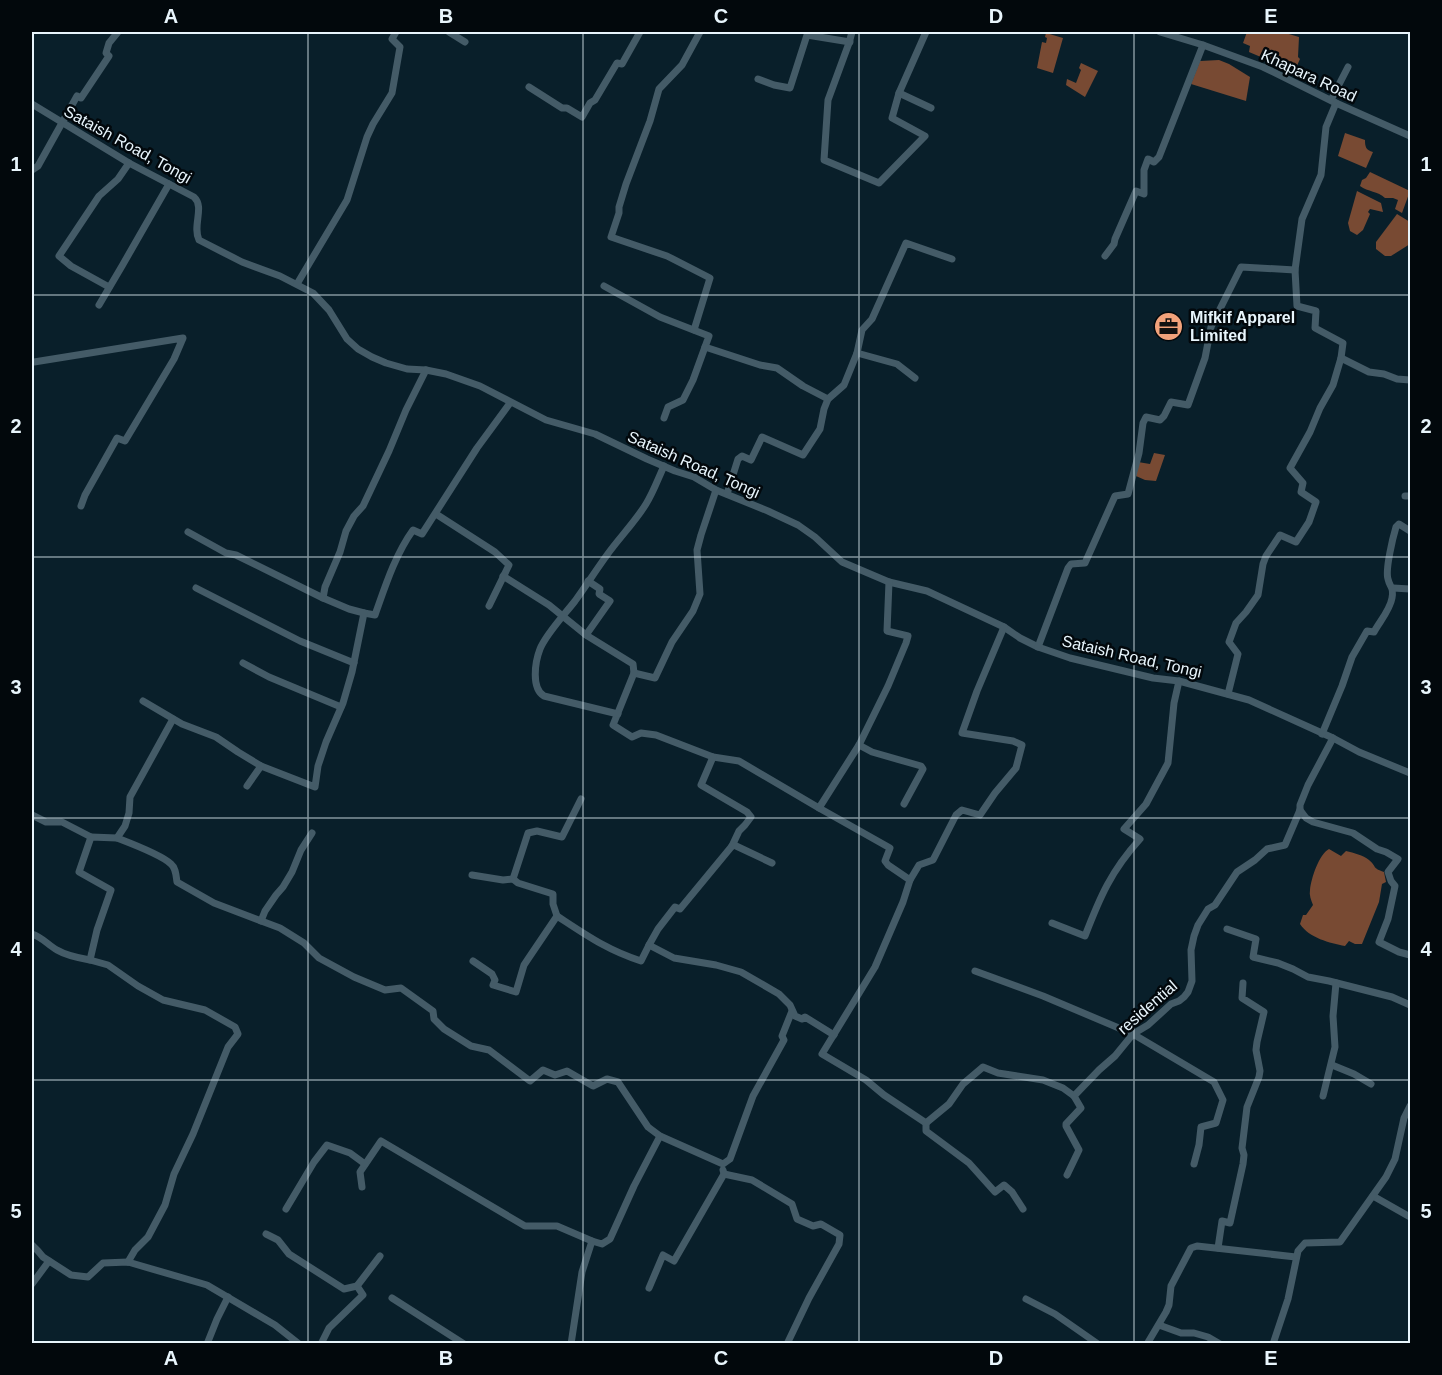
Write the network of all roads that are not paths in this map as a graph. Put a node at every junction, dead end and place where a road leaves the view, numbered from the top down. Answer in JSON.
{"nodes":[{"id":1,"x":117,"y":32,"type":"edge"},
{"id":2,"x":396,"y":32,"type":"edge"},
{"id":3,"x":449,"y":32,"type":"edge"},
{"id":4,"x":640,"y":32,"type":"edge"},
{"id":5,"x":700,"y":32,"type":"edge"},
{"id":6,"x":852,"y":32,"type":"edge"},
{"id":7,"x":926,"y":32,"type":"edge"},
{"id":8,"x":1160,"y":32,"type":"edge"},
{"id":9,"x":465,"y":42,"type":"dead end"},
{"id":10,"x":850,"y":42,"type":"junction"},
{"id":11,"x":1203,"y":45,"type":"junction"},
{"id":12,"x":1348,"y":67,"type":"dead end"},
{"id":13,"x":758,"y":79,"type":"dead end"},
{"id":14,"x":529,"y":87,"type":"dead end"},
{"id":15,"x":899,"y":93,"type":"junction"},
{"id":16,"x":1333,"y":101,"type":"junction"},
{"id":17,"x":32,"y":104,"type":"edge"},
{"id":18,"x":931,"y":108,"type":"dead end"},
{"id":19,"x":62,"y":123,"type":"junction"},
{"id":20,"x":1410,"y":136,"type":"edge"},
{"id":21,"x":129,"y":162,"type":"junction"},
{"id":22,"x":32,"y":170,"type":"edge"},
{"id":23,"x":169,"y":184,"type":"junction"},
{"id":24,"x":1105,"y":256,"type":"dead end"},
{"id":25,"x":952,"y":259,"type":"dead end"},
{"id":26,"x":1295,"y":270,"type":"junction"},
{"id":27,"x":297,"y":284,"type":"junction"},
{"id":28,"x":604,"y":286,"type":"dead end"},
{"id":29,"x":109,"y":287,"type":"junction"},
{"id":30,"x":99,"y":304,"type":"dead end"},
{"id":31,"x":694,"y":330,"type":"junction"},
{"id":32,"x":705,"y":347,"type":"junction"},
{"id":33,"x":857,"y":353,"type":"junction"},
{"id":34,"x":1341,"y":358,"type":"junction"},
{"id":35,"x":33,"y":362,"type":"dead end"},
{"id":36,"x":426,"y":370,"type":"junction"},
{"id":37,"x":915,"y":378,"type":"dead end"},
{"id":38,"x":1410,"y":380,"type":"edge"},
{"id":39,"x":828,"y":399,"type":"junction"},
{"id":40,"x":510,"y":403,"type":"junction"},
{"id":41,"x":664,"y":418,"type":"dead end"},
{"id":42,"x":664,"y":466,"type":"junction"},
{"id":43,"x":716,"y":490,"type":"junction"},
{"id":44,"x":727,"y":494,"type":"junction"},
{"id":45,"x":81,"y":506,"type":"dead end"},
{"id":46,"x":436,"y":514,"type":"junction"},
{"id":47,"x":1410,"y":531,"type":"edge"},
{"id":48,"x":188,"y":532,"type":"dead end"},
{"id":49,"x":504,"y":576,"type":"junction"},
{"id":50,"x":588,"y":581,"type":"junction"},
{"id":51,"x":889,"y":582,"type":"junction"},
{"id":52,"x":196,"y":588,"type":"dead end"},
{"id":53,"x":1393,"y":588,"type":"junction"},
{"id":54,"x":1410,"y":590,"type":"edge"},
{"id":55,"x":323,"y":598,"type":"junction"},
{"id":56,"x":489,"y":606,"type":"dead end"},
{"id":57,"x":364,"y":613,"type":"junction"},
{"id":58,"x":562,"y":616,"type":"junction"},
{"id":59,"x":1004,"y":627,"type":"junction"},
{"id":60,"x":586,"y":635,"type":"junction"},
{"id":61,"x":1038,"y":647,"type":"junction"},
{"id":62,"x":243,"y":663,"type":"dead end"},
{"id":63,"x":354,"y":663,"type":"junction"},
{"id":64,"x":634,"y":673,"type":"junction"},
{"id":65,"x":1179,"y":681,"type":"junction"},
{"id":66,"x":1228,"y":694,"type":"junction"},
{"id":67,"x":143,"y":701,"type":"dead end"},
{"id":68,"x":341,"y":707,"type":"junction"},
{"id":69,"x":618,"y":714,"type":"junction"},
{"id":70,"x":173,"y":718,"type":"junction"},
{"id":71,"x":1322,"y":734,"type":"junction"},
{"id":72,"x":1333,"y":738,"type":"junction"},
{"id":73,"x":860,"y":745,"type":"junction"},
{"id":74,"x":713,"y":757,"type":"junction"},
{"id":75,"x":261,"y":765,"type":"junction"},
{"id":76,"x":1410,"y":773,"type":"edge"},
{"id":77,"x":247,"y":786,"type":"dead end"},
{"id":78,"x":580,"y":799,"type":"dead end"},
{"id":79,"x":904,"y":804,"type":"dead end"},
{"id":80,"x":819,"y":808,"type":"junction"},
{"id":81,"x":1300,"y":810,"type":"junction"},
{"id":82,"x":32,"y":815,"type":"edge"},
{"id":83,"x":312,"y":833,"type":"dead end"},
{"id":84,"x":92,"y":837,"type":"junction"},
{"id":85,"x":117,"y":838,"type":"junction"},
{"id":86,"x":732,"y":846,"type":"junction"},
{"id":87,"x":772,"y":863,"type":"dead end"},
{"id":88,"x":472,"y":875,"type":"dead end"},
{"id":89,"x":513,"y":879,"type":"junction"},
{"id":90,"x":910,"y":880,"type":"junction"},
{"id":91,"x":557,"y":916,"type":"junction"},
{"id":92,"x":261,"y":921,"type":"junction"},
{"id":93,"x":1052,"y":923,"type":"dead end"},
{"id":94,"x":1227,"y":929,"type":"dead end"},
{"id":95,"x":32,"y":934,"type":"edge"},
{"id":96,"x":649,"y":945,"type":"junction"},
{"id":97,"x":1410,"y":955,"type":"edge"},
{"id":98,"x":90,"y":960,"type":"junction"},
{"id":99,"x":473,"y":961,"type":"dead end"},
{"id":100,"x":975,"y":971,"type":"dead end"},
{"id":101,"x":1243,"y":983,"type":"dead end"},
{"id":102,"x":1336,"y":983,"type":"junction"},
{"id":103,"x":1410,"y":1005,"type":"edge"},
{"id":104,"x":792,"y":1011,"type":"junction"},
{"id":105,"x":1133,"y":1034,"type":"junction"},
{"id":106,"x":834,"y":1035,"type":"junction"},
{"id":107,"x":1332,"y":1065,"type":"junction"},
{"id":108,"x":1371,"y":1084,"type":"dead end"},
{"id":109,"x":1074,"y":1096,"type":"junction"},
{"id":110,"x":1323,"y":1096,"type":"dead end"},
{"id":111,"x":1410,"y":1106,"type":"edge"},
{"id":112,"x":926,"y":1124,"type":"junction"},
{"id":113,"x":660,"y":1136,"type":"junction"},
{"id":114,"x":365,"y":1164,"type":"junction"},
{"id":115,"x":723,"y":1164,"type":"junction"},
{"id":116,"x":1194,"y":1164,"type":"dead end"},
{"id":117,"x":724,"y":1174,"type":"junction"},
{"id":118,"x":1067,"y":1175,"type":"dead end"},
{"id":119,"x":362,"y":1186,"type":"dead end"},
{"id":120,"x":1373,"y":1196,"type":"junction"},
{"id":121,"x":286,"y":1209,"type":"dead end"},
{"id":122,"x":1023,"y":1209,"type":"dead end"},
{"id":123,"x":1410,"y":1217,"type":"edge"},
{"id":124,"x":266,"y":1234,"type":"dead end"},
{"id":125,"x":592,"y":1241,"type":"junction"},
{"id":126,"x":32,"y":1245,"type":"edge"},
{"id":127,"x":1218,"y":1248,"type":"junction"},
{"id":128,"x":380,"y":1256,"type":"dead end"},
{"id":129,"x":1296,"y":1257,"type":"junction"},
{"id":130,"x":49,"y":1261,"type":"junction"},
{"id":131,"x":129,"y":1262,"type":"junction"},
{"id":132,"x":32,"y":1284,"type":"edge"},
{"id":133,"x":357,"y":1286,"type":"junction"},
{"id":134,"x":649,"y":1288,"type":"dead end"},
{"id":135,"x":228,"y":1297,"type":"junction"},
{"id":136,"x":392,"y":1298,"type":"dead end"},
{"id":137,"x":1026,"y":1299,"type":"dead end"},
{"id":138,"x":1159,"y":1325,"type":"junction"},
{"id":139,"x":207,"y":1344,"type":"edge"},
{"id":140,"x":299,"y":1344,"type":"edge"},
{"id":141,"x":321,"y":1344,"type":"edge"},
{"id":142,"x":464,"y":1344,"type":"edge"},
{"id":143,"x":570,"y":1344,"type":"edge"},
{"id":144,"x":787,"y":1344,"type":"edge"},
{"id":145,"x":1098,"y":1344,"type":"edge"},
{"id":146,"x":1147,"y":1344,"type":"edge"},
{"id":147,"x":1220,"y":1344,"type":"edge"},
{"id":148,"x":1273,"y":1344,"type":"edge"}],
"edges":[{"from":1,"to":19,"type":"street"},
{"from":2,"to":27,"type":"street"},
{"from":3,"to":9,"type":"street"},
{"from":4,"to":14,"type":"street"},
{"from":5,"to":31,"type":"street"},
{"from":6,"to":10,"type":"street"},
{"from":7,"to":15,"type":"street"},
{"from":8,"to":11,"type":"street","name":"Khapara Road"},
{"from":10,"to":13,"type":"street"},
{"from":10,"to":15,"type":"street"},
{"from":11,"to":16,"type":"street","name":"Khapara Road"},
{"from":11,"to":24,"type":"street"},
{"from":12,"to":16,"type":"street"},
{"from":15,"to":18,"type":"street"},
{"from":16,"to":20,"type":"street","name":"Khapara Road"},
{"from":16,"to":26,"type":"street"},
{"from":17,"to":19,"type":"street","name":"Sataish Road, Tongi"},
{"from":19,"to":21,"type":"street","name":"Sataish Road, Tongi"},
{"from":19,"to":22,"type":"street"},
{"from":21,"to":23,"type":"street","name":"Sataish Road, Tongi"},
{"from":21,"to":29,"type":"street"},
{"from":23,"to":27,"type":"street","name":"Sataish Road, Tongi"},
{"from":23,"to":29,"type":"street"},
{"from":25,"to":33,"type":"street"},
{"from":26,"to":34,"type":"street"},
{"from":26,"to":61,"type":"street"},
{"from":27,"to":36,"type":"street","name":"Sataish Road, Tongi"},
{"from":28,"to":31,"type":"street"},
{"from":29,"to":30,"type":"street"},
{"from":31,"to":32,"type":"street"},
{"from":32,"to":39,"type":"street"},
{"from":32,"to":41,"type":"street"},
{"from":33,"to":37,"type":"street"},
{"from":33,"to":39,"type":"street"},
{"from":34,"to":38,"type":"street"},
{"from":34,"to":66,"type":"street"},
{"from":35,"to":45,"type":"street"},
{"from":36,"to":40,"type":"street","name":"Sataish Road, Tongi"},
{"from":36,"to":55,"type":"street"},
{"from":39,"to":44,"type":"street"},
{"from":40,"to":42,"type":"street","name":"Sataish Road, Tongi"},
{"from":40,"to":46,"type":"street"},
{"from":42,"to":43,"type":"street","name":"Sataish Road, Tongi"},
{"from":42,"to":50,"type":"street"},
{"from":43,"to":44,"type":"street","name":"Sataish Road, Tongi"},
{"from":43,"to":64,"type":"street"},
{"from":44,"to":51,"type":"street","name":"Sataish Road, Tongi"},
{"from":46,"to":49,"type":"street"},
{"from":46,"to":57,"type":"street"},
{"from":47,"to":53,"type":"street"},
{"from":48,"to":55,"type":"street"},
{"from":49,"to":56,"type":"street"},
{"from":49,"to":58,"type":"street"},
{"from":50,"to":58,"type":"street"},
{"from":50,"to":60,"type":"street"},
{"from":51,"to":59,"type":"street","name":"Sataish Road, Tongi"},
{"from":51,"to":73,"type":"street"},
{"from":52,"to":63,"type":"street"},
{"from":53,"to":54,"type":"street"},
{"from":53,"to":71,"type":"street"},
{"from":55,"to":57,"type":"street"},
{"from":57,"to":63,"type":"street"},
{"from":58,"to":60,"type":"street"},
{"from":58,"to":69,"type":"street"},
{"from":59,"to":61,"type":"street","name":"Sataish Road, Tongi"},
{"from":59,"to":90,"type":"street"},
{"from":60,"to":64,"type":"street"},
{"from":61,"to":65,"type":"street","name":"Sataish Road, Tongi"},
{"from":62,"to":68,"type":"street"},
{"from":63,"to":68,"type":"street"},
{"from":64,"to":69,"type":"street"},
{"from":65,"to":66,"type":"street","name":"Sataish Road, Tongi"},
{"from":65,"to":93,"type":"street"},
{"from":66,"to":71,"type":"street","name":"Sataish Road, Tongi"},
{"from":67,"to":70,"type":"street"},
{"from":68,"to":75,"type":"street"},
{"from":69,"to":74,"type":"street"},
{"from":70,"to":75,"type":"street"},
{"from":70,"to":85,"type":"street"},
{"from":71,"to":72,"type":"street","name":"Sataish Road, Tongi"},
{"from":72,"to":76,"type":"street","name":"Sataish Road, Tongi"},
{"from":72,"to":81,"type":"street","name":"residential"},
{"from":73,"to":79,"type":"street"},
{"from":73,"to":80,"type":"street"},
{"from":74,"to":80,"type":"street"},
{"from":74,"to":86,"type":"street"},
{"from":75,"to":77,"type":"street"},
{"from":78,"to":89,"type":"street"},
{"from":80,"to":90,"type":"street"},
{"from":81,"to":97,"type":"street"},
{"from":81,"to":105,"type":"street","name":"residential"},
{"from":82,"to":84,"type":"street"},
{"from":83,"to":92,"type":"street"},
{"from":84,"to":85,"type":"street"},
{"from":84,"to":98,"type":"street"},
{"from":85,"to":92,"type":"street"},
{"from":86,"to":87,"type":"street"},
{"from":86,"to":96,"type":"street"},
{"from":88,"to":89,"type":"street"},
{"from":89,"to":91,"type":"street"},
{"from":90,"to":106,"type":"street"},
{"from":91,"to":96,"type":"street"},
{"from":91,"to":99,"type":"street"},
{"from":92,"to":113,"type":"street"},
{"from":94,"to":102,"type":"street"},
{"from":95,"to":98,"type":"street"},
{"from":96,"to":104,"type":"street"},
{"from":98,"to":131,"type":"street"},
{"from":100,"to":105,"type":"street"},
{"from":101,"to":127,"type":"street"},
{"from":102,"to":103,"type":"street"},
{"from":102,"to":107,"type":"street"},
{"from":104,"to":106,"type":"street"},
{"from":104,"to":115,"type":"street"},
{"from":105,"to":109,"type":"street","name":"residential"},
{"from":105,"to":116,"type":"street"},
{"from":106,"to":112,"type":"street"},
{"from":107,"to":108,"type":"street"},
{"from":107,"to":110,"type":"street"},
{"from":109,"to":112,"type":"street"},
{"from":109,"to":118,"type":"street"},
{"from":111,"to":120,"type":"street"},
{"from":112,"to":122,"type":"street"},
{"from":113,"to":115,"type":"street"},
{"from":113,"to":125,"type":"street"},
{"from":114,"to":119,"type":"street"},
{"from":114,"to":121,"type":"street"},
{"from":114,"to":125,"type":"street"},
{"from":115,"to":117,"type":"street"},
{"from":117,"to":134,"type":"street"},
{"from":117,"to":144,"type":"street"},
{"from":120,"to":123,"type":"street"},
{"from":120,"to":129,"type":"street"},
{"from":124,"to":133,"type":"street"},
{"from":125,"to":143,"type":"street"},
{"from":126,"to":130,"type":"street"},
{"from":127,"to":129,"type":"street"},
{"from":127,"to":138,"type":"street"},
{"from":128,"to":133,"type":"street"},
{"from":129,"to":148,"type":"street"},
{"from":130,"to":131,"type":"street"},
{"from":130,"to":132,"type":"street"},
{"from":131,"to":135,"type":"street"},
{"from":133,"to":141,"type":"street"},
{"from":135,"to":139,"type":"street"},
{"from":135,"to":140,"type":"street"},
{"from":136,"to":142,"type":"street"},
{"from":137,"to":145,"type":"street"},
{"from":138,"to":146,"type":"street"},
{"from":138,"to":147,"type":"street"}]}
